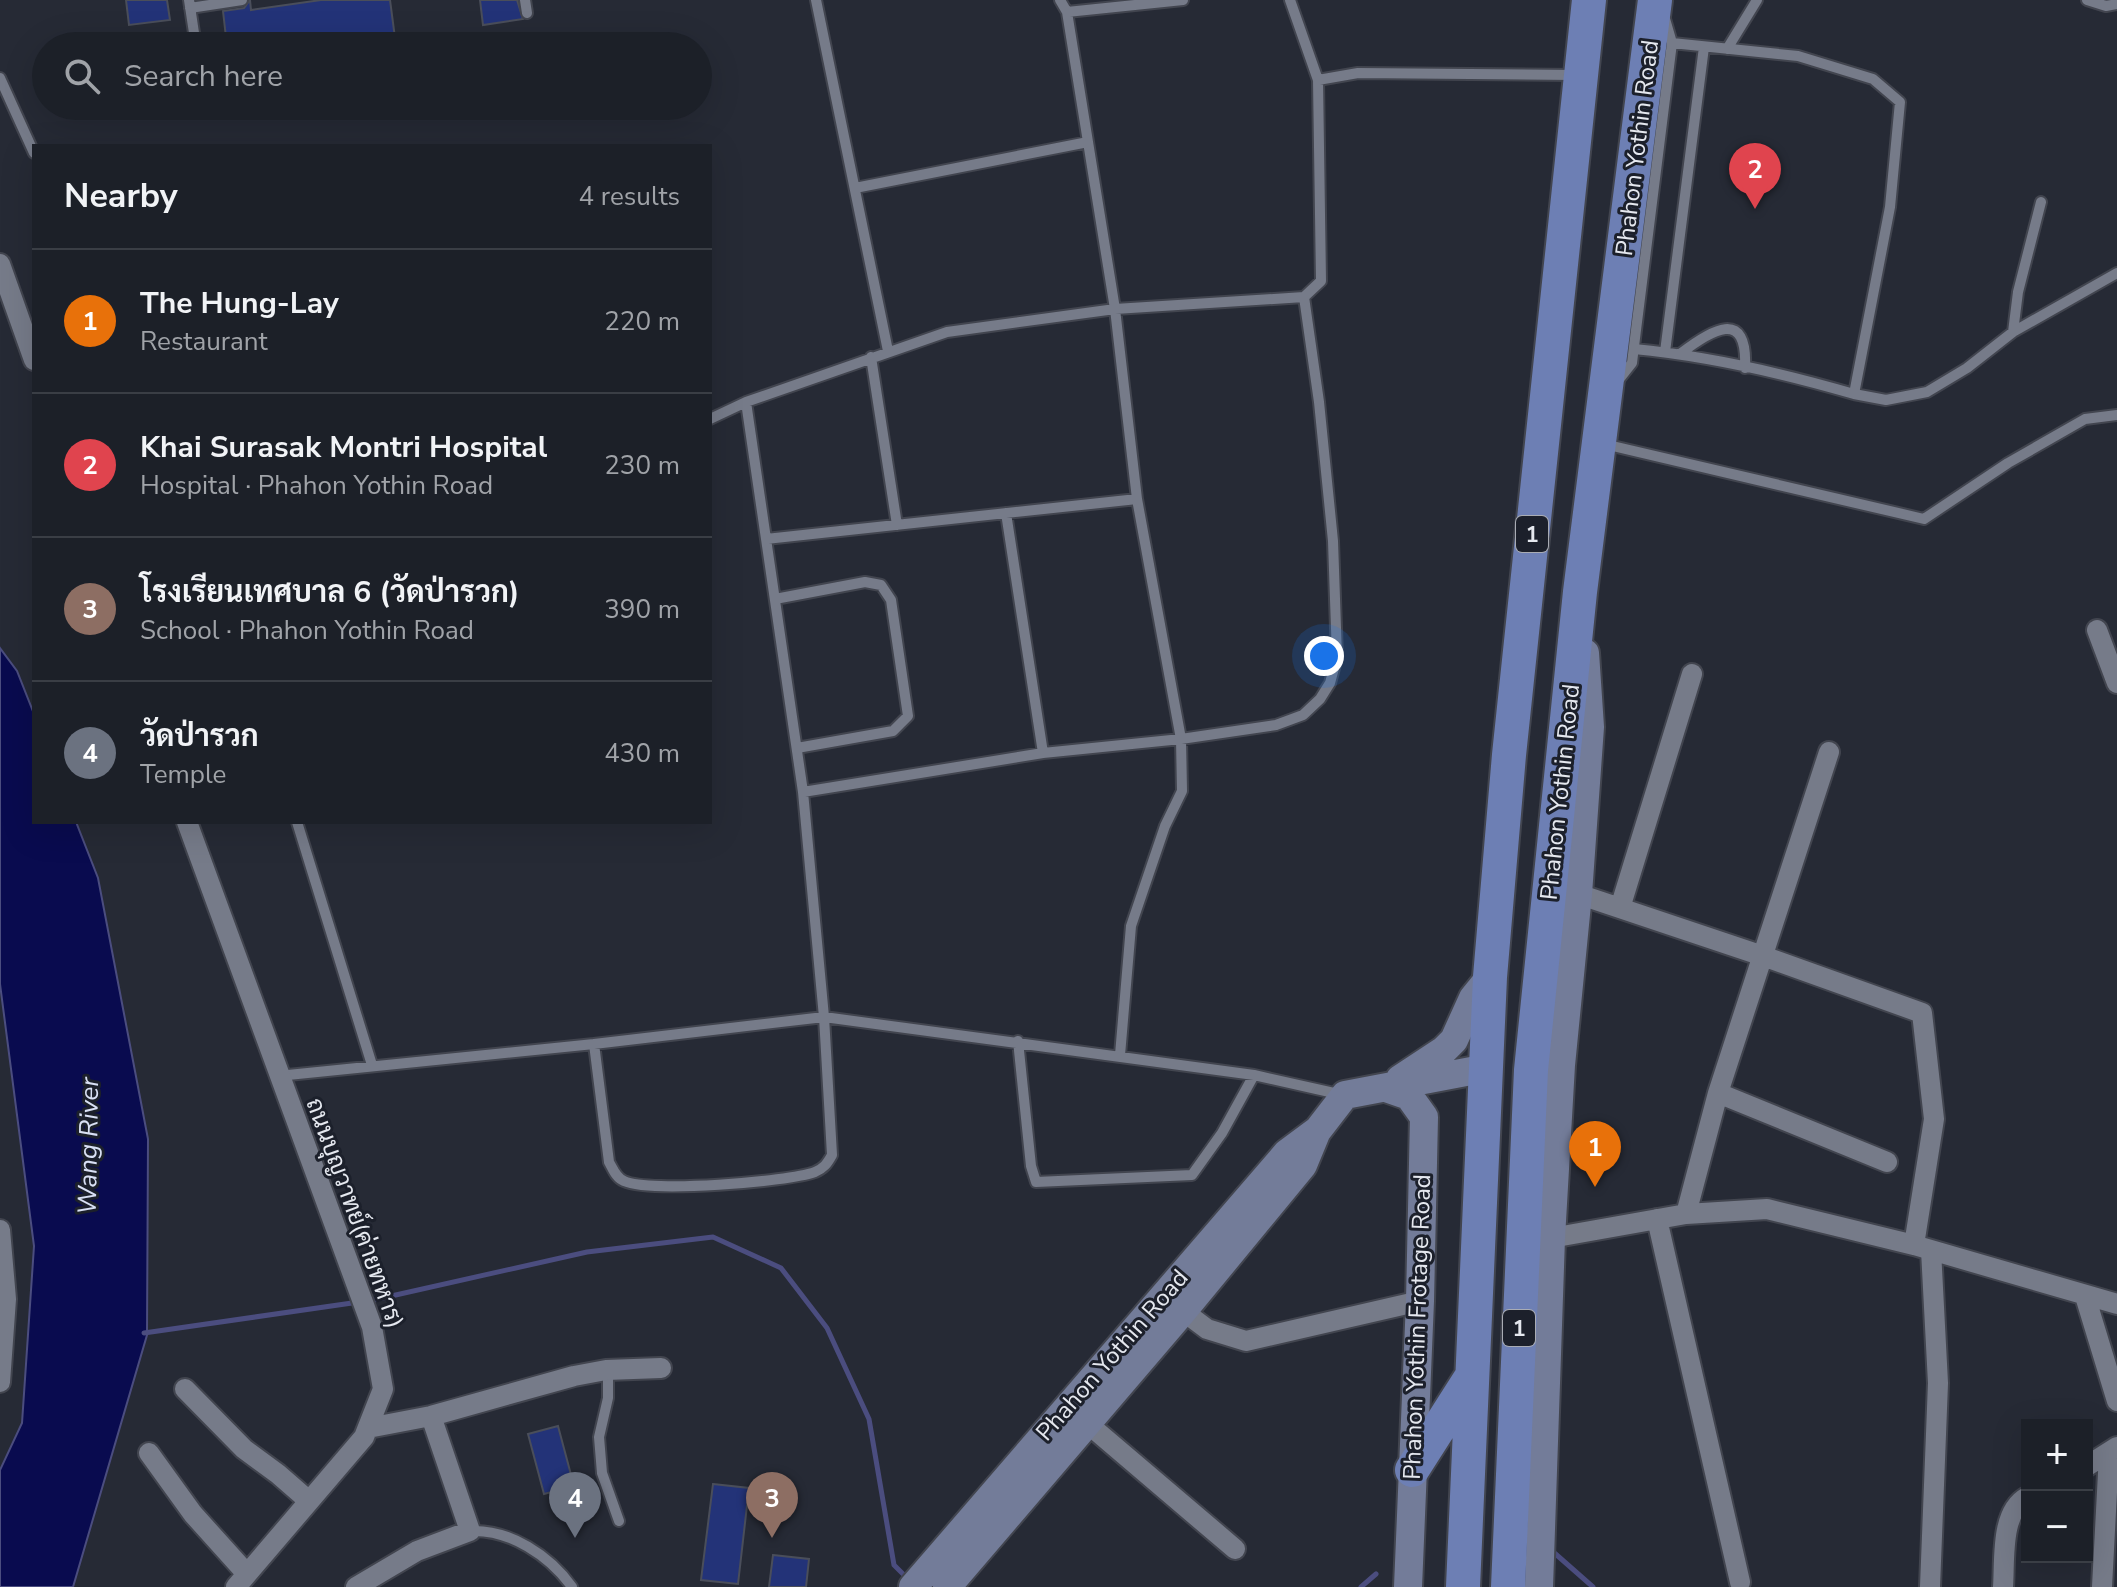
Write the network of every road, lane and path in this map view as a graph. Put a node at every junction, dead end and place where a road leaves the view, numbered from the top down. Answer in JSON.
{"nodes":[{"id":1,"x":242,"y":0,"type":"edge"},
{"id":2,"x":525,"y":0,"type":"edge"},
{"id":3,"x":816,"y":0,"type":"edge"},
{"id":4,"x":1060,"y":0,"type":"edge"},
{"id":5,"x":1183,"y":0,"type":"edge"},
{"id":6,"x":1290,"y":0,"type":"edge"},
{"id":7,"x":1589,"y":0,"type":"edge"},
{"id":8,"x":1657,"y":0,"type":"edge"},
{"id":9,"x":1757,"y":0,"type":"edge"},
{"id":10,"x":2087,"y":0,"type":"edge"},
{"id":11,"x":189,"y":4,"type":"edge"},
{"id":12,"x":2117,"y":4,"type":"edge"},
{"id":13,"x":1067,"y":12,"type":"junction"},
{"id":14,"x":527,"y":13,"type":"dead end"},
{"id":15,"x":194,"y":32,"type":"edge"},
{"id":16,"x":1672,"y":43,"type":"junction"},
{"id":17,"x":1704,"y":47,"type":"junction"},
{"id":18,"x":1727,"y":49,"type":"junction"},
{"id":19,"x":1581,"y":75,"type":"junction"},
{"id":20,"x":0,"y":78,"type":"edge"},
{"id":21,"x":1318,"y":80,"type":"junction"},
{"id":22,"x":1088,"y":142,"type":"junction"},
{"id":23,"x":32,"y":149,"type":"edge"},
{"id":24,"x":855,"y":188,"type":"junction"},
{"id":25,"x":2041,"y":202,"type":"dead end"},
{"id":26,"x":0,"y":264,"type":"edge"},
{"id":27,"x":2117,"y":273,"type":"edge"},
{"id":28,"x":1304,"y":297,"type":"junction"},
{"id":29,"x":1115,"y":309,"type":"junction"},
{"id":30,"x":2013,"y":332,"type":"junction"},
{"id":31,"x":1634,"y":349,"type":"junction"},
{"id":32,"x":888,"y":351,"type":"junction"},
{"id":33,"x":1665,"y":352,"type":"junction"},
{"id":34,"x":32,"y":354,"type":"edge"},
{"id":35,"x":1680,"y":354,"type":"junction"},
{"id":36,"x":871,"y":357,"type":"junction"},
{"id":37,"x":1745,"y":368,"type":"junction"},
{"id":38,"x":1854,"y":394,"type":"junction"},
{"id":39,"x":1607,"y":397,"type":"junction"},
{"id":40,"x":746,"y":402,"type":"junction"},
{"id":41,"x":2117,"y":415,"type":"edge"},
{"id":42,"x":712,"y":418,"type":"edge"},
{"id":43,"x":1599,"y":443,"type":"junction"},
{"id":44,"x":1137,"y":499,"type":"junction"},
{"id":45,"x":1006,"y":513,"type":"junction"},
{"id":46,"x":897,"y":525,"type":"junction"},
{"id":47,"x":766,"y":539,"type":"junction"},
{"id":48,"x":1580,"y":592,"type":"junction"},
{"id":49,"x":775,"y":599,"type":"junction"},
{"id":50,"x":2097,"y":630,"type":"dead end"},
{"id":51,"x":1692,"y":674,"type":"dead end"},
{"id":52,"x":2117,"y":683,"type":"edge"},
{"id":53,"x":1181,"y":739,"type":"junction"},
{"id":54,"x":797,"y":748,"type":"junction"},
{"id":55,"x":1829,"y":752,"type":"dead end"},
{"id":56,"x":1043,"y":753,"type":"junction"},
{"id":57,"x":803,"y":792,"type":"junction"},
{"id":58,"x":188,"y":824,"type":"edge"},
{"id":59,"x":298,"y":824,"type":"edge"},
{"id":60,"x":1578,"y":894,"type":"junction"},
{"id":61,"x":1620,"y":908,"type":"junction"},
{"id":62,"x":1763,"y":956,"type":"junction"},
{"id":63,"x":1490,"y":977,"type":"junction"},
{"id":64,"x":824,"y":1017,"type":"junction"},
{"id":65,"x":1018,"y":1041,"type":"junction"},
{"id":66,"x":594,"y":1044,"type":"junction"},
{"id":67,"x":1120,"y":1055,"type":"junction"},
{"id":68,"x":372,"y":1065,"type":"junction"},
{"id":69,"x":1487,"y":1068,"type":"junction"},
{"id":70,"x":1531,"y":1070,"type":"junction"},
{"id":71,"x":1254,"y":1075,"type":"junction"},
{"id":72,"x":278,"y":1076,"type":"junction"},
{"id":73,"x":1386,"y":1088,"type":"junction"},
{"id":74,"x":1718,"y":1093,"type":"junction"},
{"id":75,"x":1345,"y":1095,"type":"junction"},
{"id":76,"x":1318,"y":1130,"type":"junction"},
{"id":77,"x":1887,"y":1162,"type":"dead end"},
{"id":78,"x":1686,"y":1214,"type":"junction"},
{"id":79,"x":1657,"y":1219,"type":"junction"},
{"id":80,"x":0,"y":1230,"type":"edge"},
{"id":81,"x":1551,"y":1238,"type":"junction"},
{"id":82,"x":1922,"y":1247,"type":"junction"},
{"id":83,"x":2085,"y":1296,"type":"junction"},
{"id":84,"x":1420,"y":1301,"type":"junction"},
{"id":85,"x":2117,"y":1304,"type":"edge"},
{"id":86,"x":1183,"y":1311,"type":"junction"},
{"id":87,"x":661,"y":1368,"type":"dead end"},
{"id":88,"x":608,"y":1370,"type":"junction"},
{"id":89,"x":1473,"y":1374,"type":"junction"},
{"id":90,"x":0,"y":1382,"type":"edge"},
{"id":91,"x":185,"y":1389,"type":"dead end"},
{"id":92,"x":2117,"y":1401,"type":"edge"},
{"id":93,"x":431,"y":1416,"type":"junction"},
{"id":94,"x":1087,"y":1423,"type":"junction"},
{"id":95,"x":368,"y":1428,"type":"junction"},
{"id":96,"x":2113,"y":1451,"type":"edge"},
{"id":97,"x":149,"y":1453,"type":"dead end"},
{"id":98,"x":2093,"y":1463,"type":"edge"},
{"id":99,"x":1412,"y":1470,"type":"junction"},
{"id":100,"x":309,"y":1501,"type":"junction"},
{"id":101,"x":2021,"y":1501,"type":"edge"},
{"id":102,"x":619,"y":1521,"type":"dead end"},
{"id":103,"x":470,"y":1531,"type":"junction"},
{"id":104,"x":1235,"y":1549,"type":"dead end"},
{"id":105,"x":241,"y":1580,"type":"edge"},
{"id":106,"x":1740,"y":1582,"type":"dead end"},
{"id":107,"x":927,"y":1584,"type":"edge"},
{"id":108,"x":356,"y":1587,"type":"edge"},
{"id":109,"x":572,"y":1587,"type":"edge"},
{"id":110,"x":1408,"y":1587,"type":"edge"},
{"id":111,"x":1463,"y":1587,"type":"edge"},
{"id":112,"x":1508,"y":1587,"type":"edge"},
{"id":113,"x":1539,"y":1587,"type":"edge"},
{"id":114,"x":1930,"y":1587,"type":"edge"},
{"id":115,"x":2003,"y":1587,"type":"edge"},
{"id":116,"x":2102,"y":1587,"type":"edge"}],
"edges":[{"from":1,"to":11,"type":"lane"},
{"from":2,"to":14,"type":"lane"},
{"from":3,"to":24,"type":"lane"},
{"from":4,"to":13,"type":"lane"},
{"from":5,"to":13,"type":"lane"},
{"from":6,"to":21,"type":"lane"},
{"from":7,"to":19,"type":"highway","number":"1"},
{"from":8,"to":16,"type":"lane"},
{"from":8,"to":39,"type":"highway","name":"Phahon Yothin Road","number":"1"},
{"from":9,"to":18,"type":"lane"},
{"from":10,"to":12,"type":"lane"},
{"from":11,"to":15,"type":"lane"},
{"from":13,"to":22,"type":"lane"},
{"from":16,"to":17,"type":"lane"},
{"from":16,"to":31,"type":"lane"},
{"from":17,"to":18,"type":"lane"},
{"from":17,"to":33,"type":"lane"},
{"from":18,"to":38,"type":"lane"},
{"from":19,"to":21,"type":"lane"},
{"from":19,"to":63,"type":"highway","number":"1"},
{"from":20,"to":23,"type":"lane"},
{"from":21,"to":28,"type":"lane"},
{"from":22,"to":24,"type":"lane"},
{"from":22,"to":29,"type":"lane"},
{"from":24,"to":32,"type":"lane"},
{"from":25,"to":30,"type":"lane"},
{"from":26,"to":34,"type":"street"},
{"from":27,"to":30,"type":"lane"},
{"from":28,"to":29,"type":"lane"},
{"from":28,"to":53,"type":"lane"},
{"from":29,"to":32,"type":"lane"},
{"from":29,"to":44,"type":"lane"},
{"from":30,"to":38,"type":"lane"},
{"from":31,"to":33,"type":"lane"},
{"from":31,"to":39,"type":"lane"},
{"from":32,"to":36,"type":"lane"},
{"from":33,"to":35,"type":"lane"},
{"from":35,"to":37,"type":"lane"},
{"from":35,"to":37,"type":"lane"},
{"from":36,"to":40,"type":"lane"},
{"from":36,"to":46,"type":"lane"},
{"from":37,"to":38,"type":"lane"},
{"from":39,"to":43,"type":"highway","name":"Phahon Yothin Road","number":"1"},
{"from":40,"to":42,"type":"lane"},
{"from":40,"to":47,"type":"lane"},
{"from":41,"to":43,"type":"lane"},
{"from":43,"to":48,"type":"highway","name":"Phahon Yothin Road","number":"1"},
{"from":44,"to":45,"type":"lane"},
{"from":44,"to":53,"type":"lane"},
{"from":45,"to":46,"type":"lane"},
{"from":45,"to":56,"type":"lane"},
{"from":46,"to":47,"type":"lane"},
{"from":47,"to":49,"type":"lane"},
{"from":48,"to":60,"type":"main road","number":"1"},
{"from":48,"to":70,"type":"highway","name":"Phahon Yothin Road","number":"1"},
{"from":49,"to":54,"type":"lane"},
{"from":49,"to":54,"type":"lane"},
{"from":50,"to":52,"type":"street"},
{"from":51,"to":61,"type":"street"},
{"from":53,"to":56,"type":"lane"},
{"from":53,"to":67,"type":"lane"},
{"from":54,"to":57,"type":"lane"},
{"from":55,"to":62,"type":"street"},
{"from":56,"to":57,"type":"lane"},
{"from":57,"to":64,"type":"lane"},
{"from":58,"to":72,"type":"street","name":"ถนนบุญวาทย์(ค่ายทหาร)"},
{"from":59,"to":68,"type":"lane"},
{"from":60,"to":61,"type":"street"},
{"from":60,"to":81,"type":"main road","number":"1"},
{"from":61,"to":62,"type":"street"},
{"from":62,"to":74,"type":"street"},
{"from":62,"to":82,"type":"street"},
{"from":63,"to":69,"type":"highway","number":"1"},
{"from":63,"to":73,"type":"main road"},
{"from":64,"to":65,"type":"lane"},
{"from":64,"to":66,"type":"lane"},
{"from":64,"to":66,"type":"lane"},
{"from":65,"to":67,"type":"lane"},
{"from":65,"to":71,"type":"lane"},
{"from":66,"to":68,"type":"lane"},
{"from":67,"to":71,"type":"lane"},
{"from":68,"to":72,"type":"lane"},
{"from":69,"to":70,"type":"highway"},
{"from":69,"to":73,"type":"main road"},
{"from":69,"to":89,"type":"highway","number":"1"},
{"from":70,"to":112,"type":"highway","name":"Phahon Yothin Road","number":"1"},
{"from":71,"to":75,"type":"lane"},
{"from":72,"to":95,"type":"street","name":"ถนนบุญวาทย์(ค่ายทหาร)"},
{"from":73,"to":75,"type":"main road"},
{"from":73,"to":84,"type":"main road","name":"Phahon Yothin Frotage Road"},
{"from":74,"to":77,"type":"street"},
{"from":74,"to":78,"type":"street"},
{"from":75,"to":76,"type":"main road","name":"Phahon Yothin Road"},
{"from":76,"to":86,"type":"main road","name":"Phahon Yothin Road"},
{"from":76,"to":107,"type":"main road","name":"Phahon Yothin Road"},
{"from":78,"to":79,"type":"street"},
{"from":78,"to":82,"type":"street"},
{"from":79,"to":81,"type":"street"},
{"from":79,"to":106,"type":"street"},
{"from":80,"to":90,"type":"street"},
{"from":81,"to":113,"type":"main road","number":"1"},
{"from":82,"to":83,"type":"street"},
{"from":82,"to":114,"type":"street"},
{"from":83,"to":85,"type":"street"},
{"from":83,"to":92,"type":"street"},
{"from":84,"to":86,"type":"street"},
{"from":84,"to":99,"type":"main road","name":"Phahon Yothin Frotage Road"},
{"from":86,"to":94,"type":"main road","name":"Phahon Yothin Road"},
{"from":87,"to":88,"type":"street"},
{"from":88,"to":93,"type":"street"},
{"from":88,"to":102,"type":"lane"},
{"from":89,"to":99,"type":"highway"},
{"from":89,"to":111,"type":"highway","number":"1"},
{"from":91,"to":100,"type":"street"},
{"from":93,"to":95,"type":"street"},
{"from":93,"to":103,"type":"street"},
{"from":94,"to":104,"type":"street"},
{"from":94,"to":107,"type":"main road","name":"Phahon Yothin Road"},
{"from":95,"to":100,"type":"street","name":"ถนนบุญวาทย์(ค่ายทหาร)"},
{"from":96,"to":98,"type":"street"},
{"from":96,"to":116,"type":"street"},
{"from":97,"to":105,"type":"street"},
{"from":99,"to":110,"type":"main road","name":"Phahon Yothin Frotage Road"},
{"from":100,"to":105,"type":"street","name":"ถนนบุญวาทย์(ค่ายทหาร)"},
{"from":101,"to":115,"type":"street"},
{"from":103,"to":108,"type":"street"},
{"from":103,"to":109,"type":"lane"}]}
